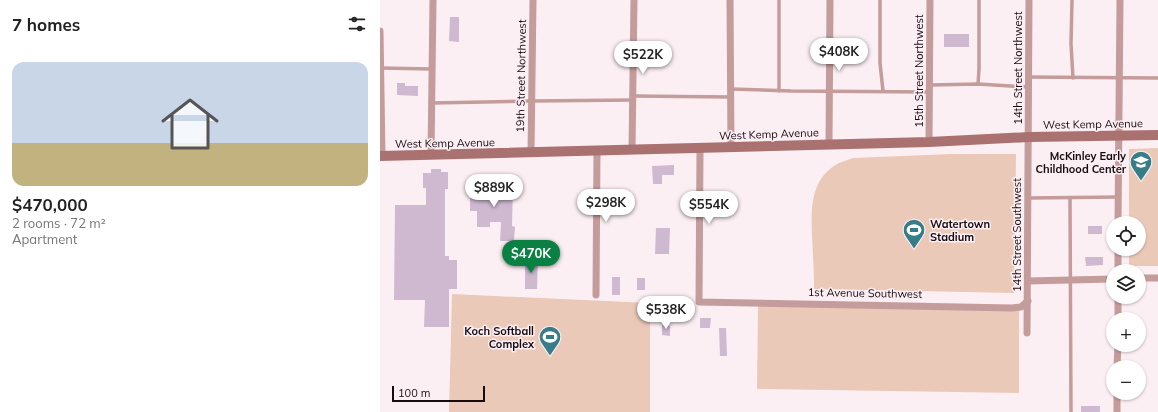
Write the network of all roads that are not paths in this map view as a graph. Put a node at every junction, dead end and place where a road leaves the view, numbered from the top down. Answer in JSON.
{"nodes":[{"id":1,"x":433,"y":0,"type":"edge"},
{"id":2,"x":533,"y":0,"type":"edge"},
{"id":3,"x":634,"y":0,"type":"edge"},
{"id":4,"x":730,"y":0,"type":"edge"},
{"id":5,"x":779,"y":0,"type":"edge"},
{"id":6,"x":830,"y":0,"type":"edge"},
{"id":7,"x":880,"y":0,"type":"edge"},
{"id":8,"x":930,"y":0,"type":"edge"},
{"id":9,"x":979,"y":0,"type":"edge"},
{"id":10,"x":1029,"y":0,"type":"edge"},
{"id":11,"x":1072,"y":0,"type":"edge"},
{"id":12,"x":1120,"y":0,"type":"edge"},
{"id":13,"x":380,"y":31,"type":"edge"},
{"id":14,"x":380,"y":68,"type":"edge"},
{"id":15,"x":432,"y":69,"type":"junction"},
{"id":16,"x":1028,"y":77,"type":"junction"},
{"id":17,"x":1073,"y":78,"type":"junction"},
{"id":18,"x":1119,"y":78,"type":"junction"},
{"id":19,"x":1158,"y":78,"type":"edge"},
{"id":20,"x":978,"y":84,"type":"junction"},
{"id":21,"x":1028,"y":87,"type":"junction"},
{"id":22,"x":930,"y":89,"type":"junction"},
{"id":23,"x":780,"y":91,"type":"junction"},
{"id":24,"x":830,"y":91,"type":"junction"},
{"id":25,"x":883,"y":91,"type":"junction"},
{"id":26,"x":731,"y":93,"type":"junction"},
{"id":27,"x":633,"y":98,"type":"junction"},
{"id":28,"x":532,"y":101,"type":"junction"},
{"id":29,"x":432,"y":104,"type":"junction"},
{"id":30,"x":1158,"y":135,"type":"edge"},
{"id":31,"x":1119,"y":136,"type":"junction"},
{"id":32,"x":1029,"y":137,"type":"junction"},
{"id":33,"x":929,"y":142,"type":"junction"},
{"id":34,"x":829,"y":144,"type":"junction"},
{"id":35,"x":731,"y":147,"type":"junction"},
{"id":36,"x":700,"y":149,"type":"junction"},
{"id":37,"x":632,"y":150,"type":"junction"},
{"id":38,"x":598,"y":151,"type":"junction"},
{"id":39,"x":531,"y":153,"type":"junction"},
{"id":40,"x":381,"y":156,"type":"edge"},
{"id":41,"x":431,"y":156,"type":"junction"},
{"id":42,"x":1118,"y":197,"type":"junction"},
{"id":43,"x":1028,"y":198,"type":"junction"},
{"id":44,"x":1070,"y":198,"type":"junction"},
{"id":45,"x":1118,"y":216,"type":"edge"},
{"id":46,"x":1146,"y":278,"type":"edge"},
{"id":47,"x":1158,"y":278,"type":"edge"},
{"id":48,"x":1106,"y":279,"type":"edge"},
{"id":49,"x":1071,"y":280,"type":"junction"},
{"id":50,"x":1028,"y":281,"type":"junction"},
{"id":51,"x":596,"y":295,"type":"dead end"},
{"id":52,"x":1028,"y":301,"type":"junction"},
{"id":53,"x":1027,"y":333,"type":"dead end"},
{"id":54,"x":1117,"y":400,"type":"edge"},
{"id":55,"x":1071,"y":412,"type":"edge"},
{"id":56,"x":1117,"y":412,"type":"edge"}],
"edges":[{"from":1,"to":15,"type":"street"},
{"from":2,"to":28,"type":"street","name":"19th Street Northwest"},
{"from":3,"to":27,"type":"street"},
{"from":4,"to":26,"type":"street"},
{"from":5,"to":23,"type":"lane"},
{"from":6,"to":24,"type":"street"},
{"from":7,"to":25,"type":"lane"},
{"from":8,"to":22,"type":"street","name":"15th Street Northwest"},
{"from":9,"to":20,"type":"lane"},
{"from":10,"to":16,"type":"street","name":"14th Street Northwest"},
{"from":11,"to":17,"type":"lane"},
{"from":12,"to":18,"type":"street"},
{"from":13,"to":14,"type":"street"},
{"from":14,"to":15,"type":"lane"},
{"from":14,"to":40,"type":"street"},
{"from":15,"to":29,"type":"street"},
{"from":16,"to":17,"type":"lane"},
{"from":16,"to":21,"type":"street","name":"14th Street Northwest"},
{"from":17,"to":18,"type":"lane"},
{"from":18,"to":19,"type":"lane"},
{"from":18,"to":31,"type":"street"},
{"from":20,"to":21,"type":"lane"},
{"from":20,"to":22,"type":"lane"},
{"from":21,"to":32,"type":"street","name":"14th Street Northwest"},
{"from":22,"to":25,"type":"lane"},
{"from":22,"to":33,"type":"street","name":"15th Street Northwest"},
{"from":23,"to":24,"type":"lane"},
{"from":23,"to":26,"type":"lane"},
{"from":24,"to":25,"type":"lane"},
{"from":24,"to":34,"type":"street"},
{"from":26,"to":27,"type":"lane"},
{"from":26,"to":35,"type":"street"},
{"from":27,"to":28,"type":"lane"},
{"from":27,"to":37,"type":"street"},
{"from":28,"to":29,"type":"lane"},
{"from":28,"to":39,"type":"street","name":"19th Street Northwest"},
{"from":29,"to":41,"type":"street"},
{"from":30,"to":31,"type":"street","name":"West Kemp Avenue"},
{"from":31,"to":32,"type":"street","name":"West Kemp Avenue"},
{"from":31,"to":42,"type":"street"},
{"from":32,"to":33,"type":"street","name":"West Kemp Avenue"},
{"from":32,"to":43,"type":"street","name":"14th Street Southwest"},
{"from":33,"to":34,"type":"street","name":"West Kemp Avenue"},
{"from":34,"to":35,"type":"street","name":"West Kemp Avenue"},
{"from":35,"to":36,"type":"street","name":"West Kemp Avenue"},
{"from":36,"to":37,"type":"street","name":"West Kemp Avenue"},
{"from":36,"to":52,"type":"street","name":"1st Avenue Southwest"},
{"from":37,"to":38,"type":"street","name":"West Kemp Avenue"},
{"from":38,"to":39,"type":"street","name":"West Kemp Avenue"},
{"from":38,"to":51,"type":"street"},
{"from":39,"to":41,"type":"street","name":"West Kemp Avenue"},
{"from":40,"to":41,"type":"street","name":"West Kemp Avenue"},
{"from":42,"to":44,"type":"lane"},
{"from":42,"to":45,"type":"street"},
{"from":43,"to":44,"type":"lane"},
{"from":43,"to":50,"type":"street","name":"14th Street Southwest"},
{"from":44,"to":49,"type":"lane"},
{"from":46,"to":47,"type":"street"},
{"from":48,"to":49,"type":"street"},
{"from":49,"to":50,"type":"street"},
{"from":49,"to":55,"type":"lane"},
{"from":50,"to":52,"type":"street","name":"14th Street Southwest"},
{"from":52,"to":53,"type":"street","name":"14th Street Southwest"},
{"from":54,"to":56,"type":"street"}]}
